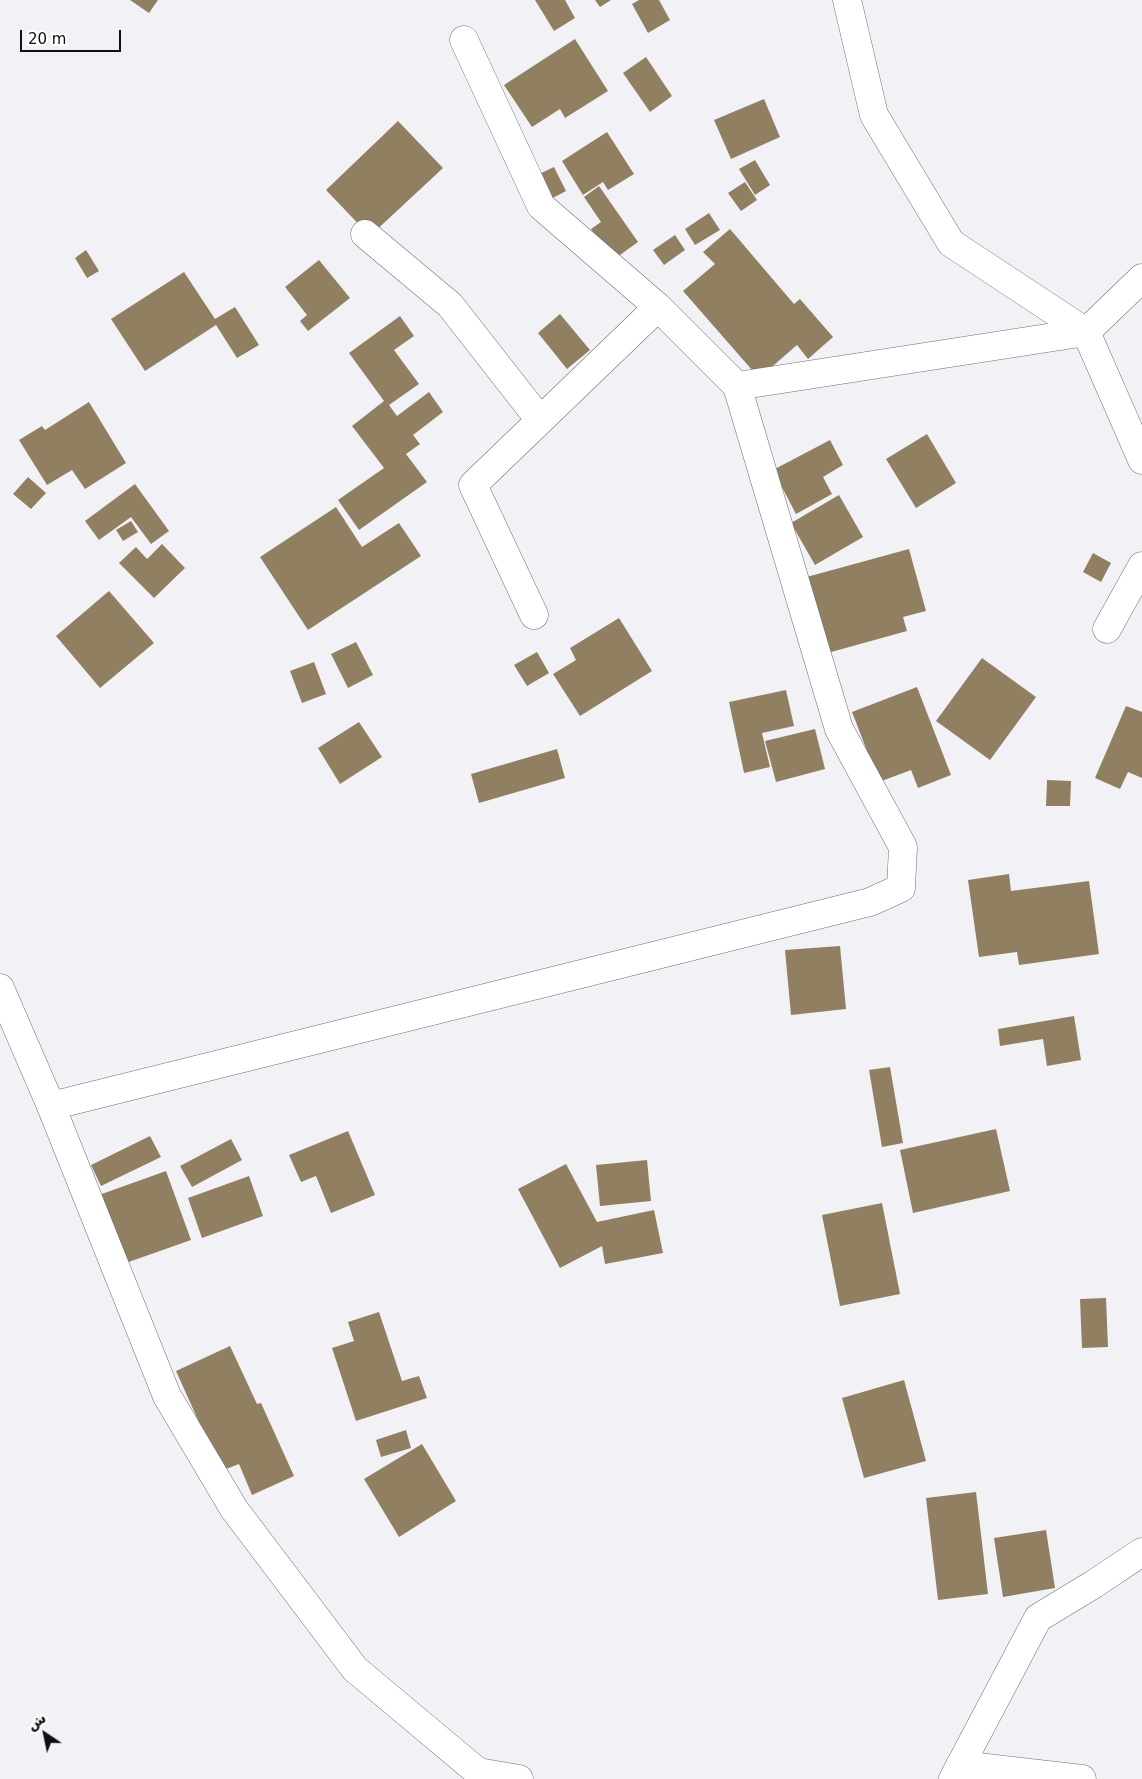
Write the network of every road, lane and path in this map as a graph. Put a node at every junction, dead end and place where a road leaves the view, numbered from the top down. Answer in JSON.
{"nodes":[{"id":1,"x":847,"y":0,"type":"edge"},
{"id":2,"x":464,"y":40,"type":"dead end"},
{"id":3,"x":365,"y":234,"type":"dead end"},
{"id":4,"x":1142,"y":278,"type":"edge"},
{"id":5,"x":658,"y":307,"type":"junction"},
{"id":6,"x":1086,"y":332,"type":"junction"},
{"id":7,"x":737,"y":386,"type":"junction"},
{"id":8,"x":540,"y":420,"type":"junction"},
{"id":9,"x":1142,"y":460,"type":"edge"},
{"id":10,"x":1142,"y":566,"type":"edge"},
{"id":11,"x":534,"y":615,"type":"dead end"},
{"id":12,"x":1107,"y":629,"type":"dead end"},
{"id":13,"x":0,"y":988,"type":"edge"},
{"id":14,"x":51,"y":1106,"type":"junction"},
{"id":15,"x":1142,"y":1552,"type":"edge"},
{"id":16,"x":957,"y":1772,"type":"edge"},
{"id":17,"x":519,"y":1779,"type":"edge"},
{"id":18,"x":1082,"y":1779,"type":"edge"}],
"edges":[{"from":1,"to":6,"type":"street"},
{"from":2,"to":5,"type":"street"},
{"from":3,"to":8,"type":"street"},
{"from":4,"to":6,"type":"street"},
{"from":5,"to":7,"type":"street"},
{"from":5,"to":8,"type":"street"},
{"from":6,"to":7,"type":"street"},
{"from":6,"to":9,"type":"street"},
{"from":7,"to":14,"type":"street"},
{"from":8,"to":11,"type":"street"},
{"from":10,"to":12,"type":"street"},
{"from":13,"to":14,"type":"street"},
{"from":14,"to":17,"type":"street"},
{"from":15,"to":16,"type":"street"},
{"from":16,"to":18,"type":"street"}]}
